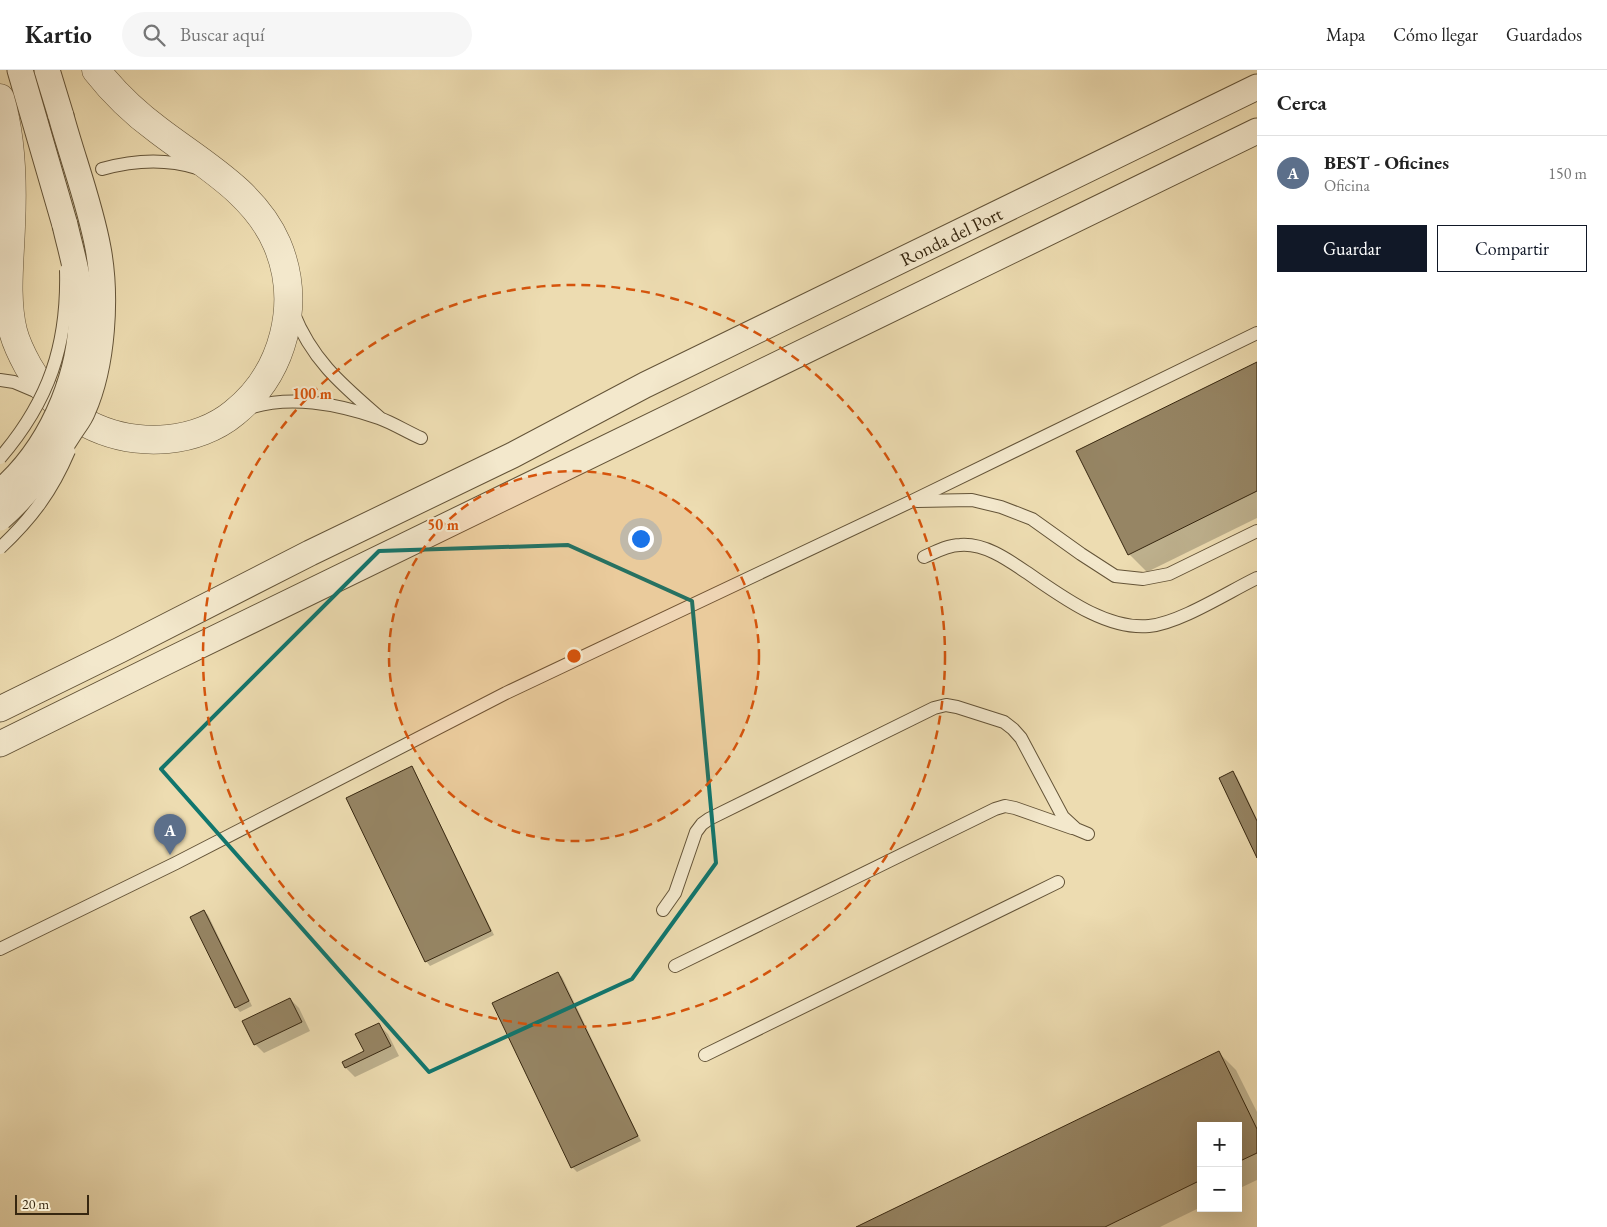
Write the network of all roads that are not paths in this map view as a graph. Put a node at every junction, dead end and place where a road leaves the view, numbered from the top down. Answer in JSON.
{"nodes":[{"id":1,"x":20,"y":70,"type":"edge"},
{"id":2,"x":47,"y":70,"type":"edge"},
{"id":3,"x":96,"y":70,"type":"edge"},
{"id":4,"x":1257,"y":87,"type":"edge"},
{"id":5,"x":0,"y":98,"type":"edge"},
{"id":6,"x":1257,"y":131,"type":"edge"},
{"id":7,"x":5,"y":159,"type":"edge"},
{"id":8,"x":102,"y":168,"type":"dead end"},
{"id":9,"x":226,"y":180,"type":"junction"},
{"id":10,"x":65,"y":225,"type":"junction"},
{"id":11,"x":9,"y":288,"type":"junction"},
{"id":12,"x":289,"y":304,"type":"junction"},
{"id":13,"x":0,"y":320,"type":"edge"},
{"id":14,"x":1257,"y":332,"type":"edge"},
{"id":15,"x":0,"y":380,"type":"edge"},
{"id":16,"x":52,"y":398,"type":"junction"},
{"id":17,"x":83,"y":410,"type":"junction"},
{"id":18,"x":234,"y":414,"type":"junction"},
{"id":19,"x":380,"y":419,"type":"junction"},
{"id":20,"x":421,"y":438,"type":"dead end"},
{"id":21,"x":0,"y":458,"type":"edge"},
{"id":22,"x":0,"y":492,"type":"edge"},
{"id":23,"x":912,"y":501,"type":"junction"},
{"id":24,"x":0,"y":518,"type":"edge"},
{"id":25,"x":1257,"y":531,"type":"edge"},
{"id":26,"x":0,"y":548,"type":"edge"},
{"id":27,"x":924,"y":557,"type":"dead end"},
{"id":28,"x":1257,"y":578,"type":"edge"},
{"id":29,"x":0,"y":709,"type":"edge"},
{"id":30,"x":0,"y":744,"type":"edge"},
{"id":31,"x":1058,"y":882,"type":"dead end"},
{"id":32,"x":663,"y":910,"type":"dead end"},
{"id":33,"x":0,"y":950,"type":"edge"},
{"id":34,"x":676,"y":966,"type":"dead end"},
{"id":35,"x":705,"y":1054,"type":"dead end"}],
"edges":[{"from":1,"to":10,"type":"street"},
{"from":2,"to":17,"type":"street","bridge":true},
{"from":3,"to":9,"type":"street"},
{"from":4,"to":29,"type":"street","name":"Ronda del Port"},
{"from":5,"to":7,"type":"street"},
{"from":6,"to":30,"type":"street"},
{"from":7,"to":11,"type":"street"},
{"from":8,"to":9,"type":"lane"},
{"from":9,"to":12,"type":"street"},
{"from":10,"to":21,"type":"lane","bridge":true},
{"from":10,"to":22,"type":"street","bridge":true},
{"from":11,"to":13,"type":"lane"},
{"from":11,"to":16,"type":"street"},
{"from":12,"to":18,"type":"street"},
{"from":12,"to":19,"type":"lane"},
{"from":14,"to":23,"type":"lane"},
{"from":15,"to":16,"type":"lane"},
{"from":16,"to":18,"type":"street"},
{"from":17,"to":24,"type":"street","bridge":true},
{"from":17,"to":26,"type":"lane","bridge":true},
{"from":18,"to":19,"type":"lane"},
{"from":19,"to":20,"type":"lane"},
{"from":23,"to":25,"type":"lane"},
{"from":23,"to":33,"type":"lane"},
{"from":27,"to":28,"type":"lane"},
{"from":31,"to":35,"type":"lane"},
{"from":32,"to":34,"type":"lane"}]}
